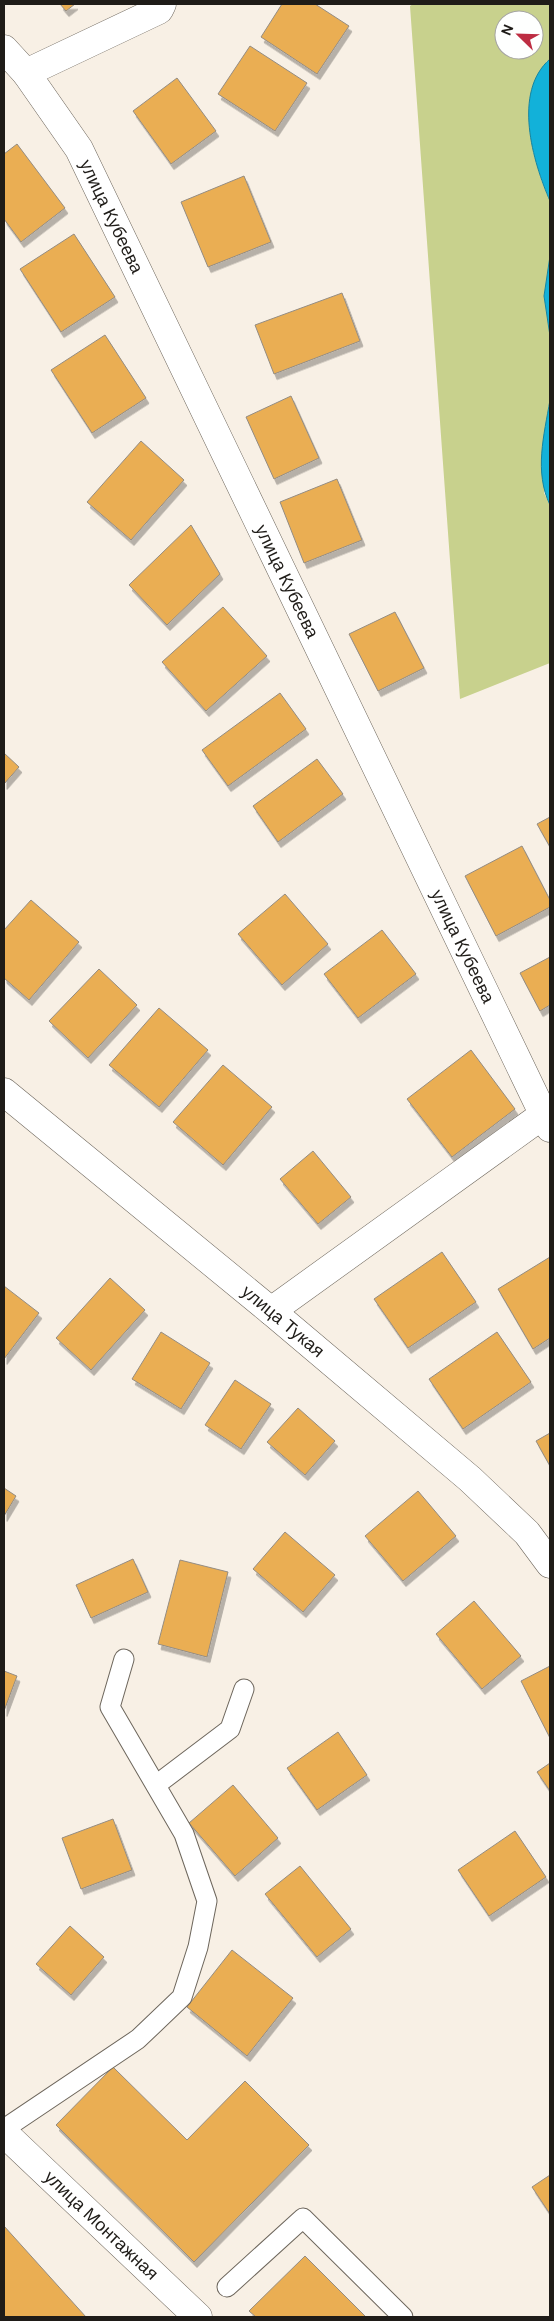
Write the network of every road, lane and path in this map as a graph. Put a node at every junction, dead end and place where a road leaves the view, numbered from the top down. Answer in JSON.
{"nodes":[{"id":1,"x":162,"y":4,"type":"edge"},
{"id":2,"x":4,"y":49,"type":"edge"},
{"id":3,"x":26,"y":73,"type":"junction"},
{"id":4,"x":4,"y":1092,"type":"edge"},
{"id":5,"x":547,"y":1121,"type":"edge"},
{"id":6,"x":271,"y":1311,"type":"junction"},
{"id":7,"x":550,"y":1564,"type":"edge"},
{"id":8,"x":124,"y":1659,"type":"dead end"},
{"id":9,"x":244,"y":1689,"type":"dead end"},
{"id":10,"x":156,"y":1785,"type":"junction"},
{"id":11,"x":4,"y":2129,"type":"edge"},
{"id":12,"x":4,"y":2133,"type":"edge"},
{"id":13,"x":227,"y":2287,"type":"dead end"},
{"id":14,"x":198,"y":2317,"type":"edge"},
{"id":15,"x":403,"y":2317,"type":"edge"}],
"edges":[{"from":1,"to":3,"type":"street"},
{"from":2,"to":3,"type":"street","name":"улица Кубеева"},
{"from":3,"to":5,"type":"street","name":"улица Кубеева"},
{"from":4,"to":6,"type":"street","name":"улица Тукая"},
{"from":5,"to":6,"type":"street"},
{"from":6,"to":7,"type":"street","name":"улица Тукая"},
{"from":8,"to":10,"type":"lane"},
{"from":9,"to":10,"type":"lane"},
{"from":10,"to":11,"type":"lane"},
{"from":12,"to":14,"type":"street","name":"улица Монтажная"},
{"from":13,"to":15,"type":"lane"}]}
